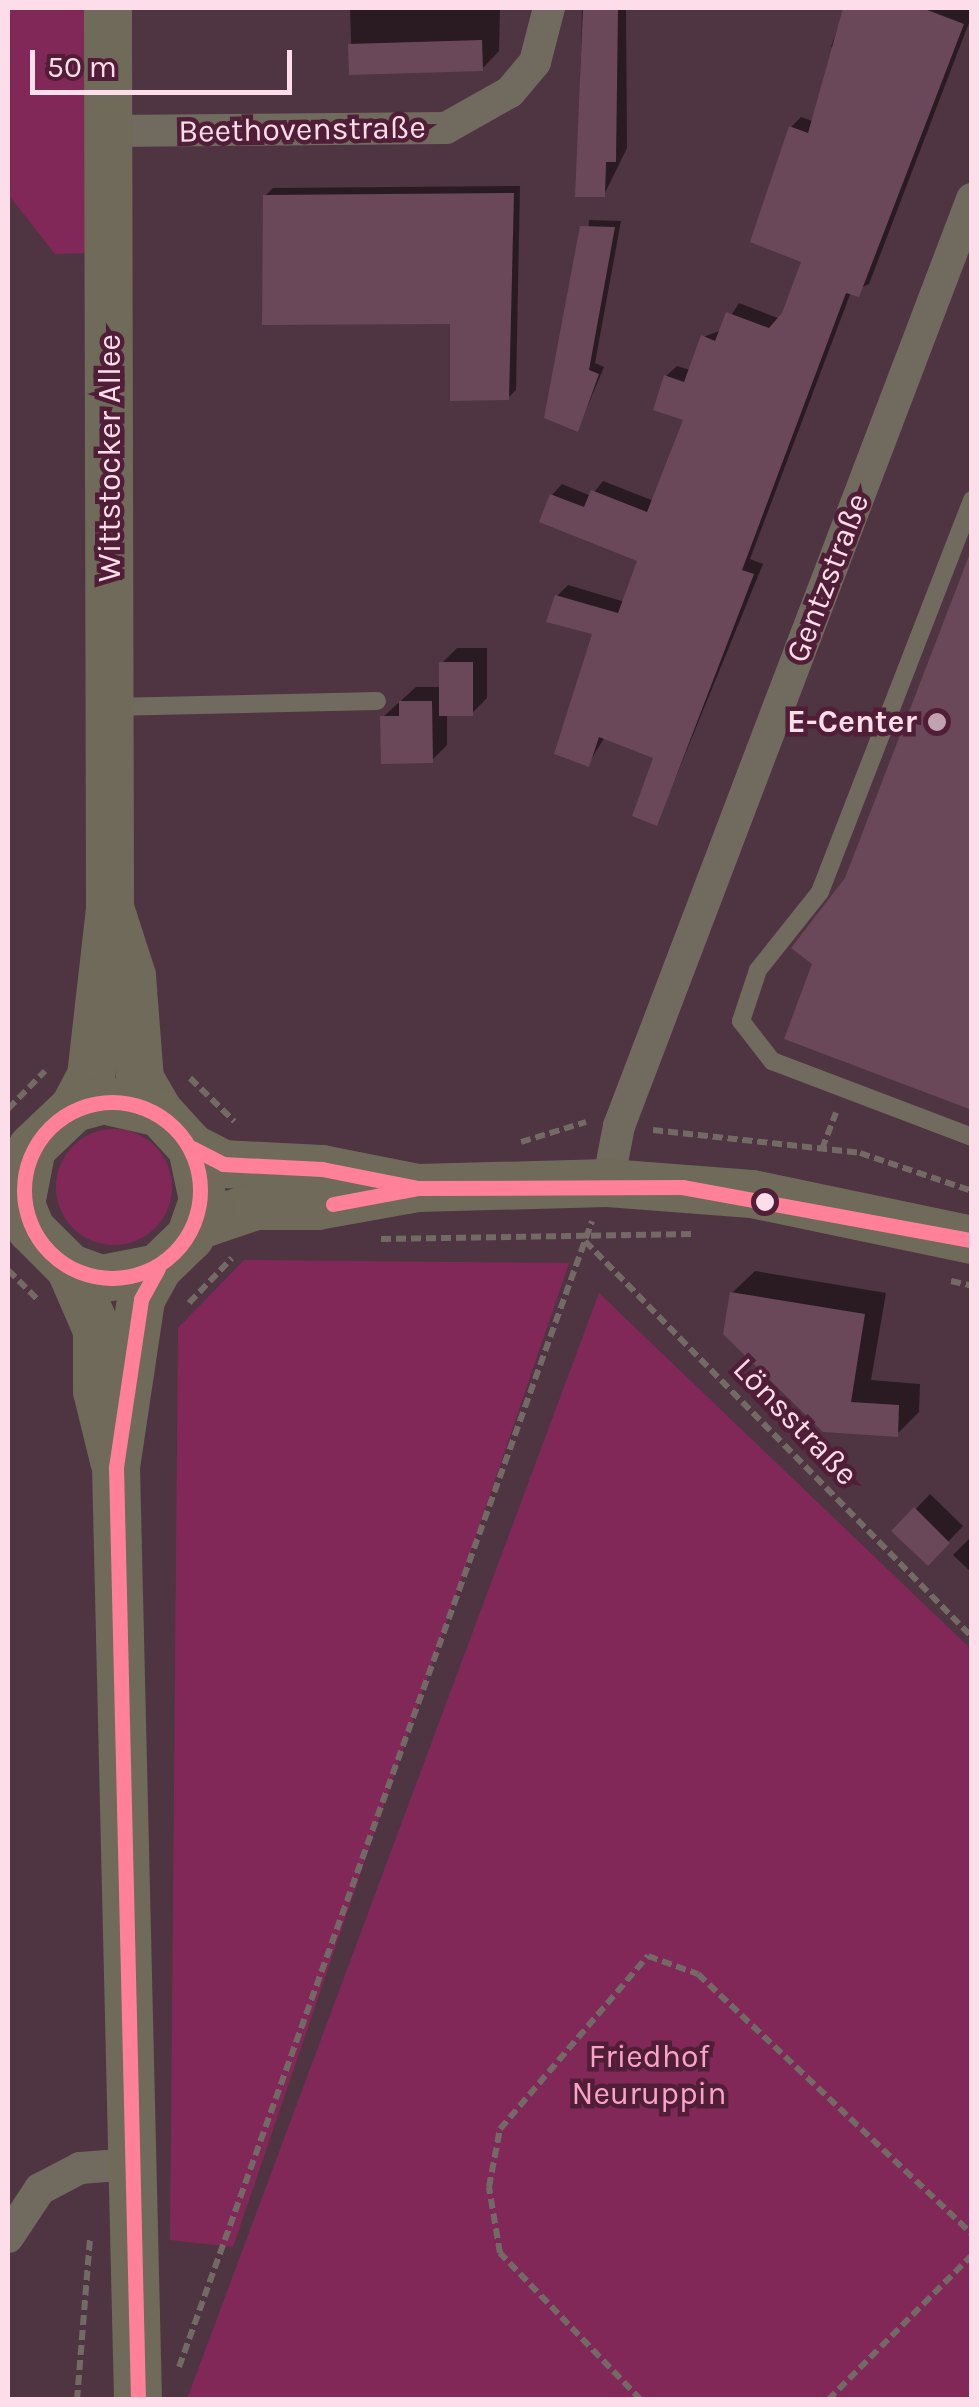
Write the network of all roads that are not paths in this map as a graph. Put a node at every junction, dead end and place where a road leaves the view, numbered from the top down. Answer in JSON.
{"nodes":[{"id":1,"x":108,"y":8,"type":"edge"},
{"id":2,"x":549,"y":8,"type":"edge"},
{"id":3,"x":108,"y":131,"type":"junction"},
{"id":4,"x":970,"y":207,"type":"edge"},
{"id":5,"x":972,"y":500,"type":"edge"},
{"id":6,"x":377,"y":701,"type":"dead end"},
{"id":7,"x":111,"y":707,"type":"junction"},
{"id":8,"x":110,"y":908,"type":"junction"},
{"id":9,"x":74,"y":1108,"type":"junction"},
{"id":10,"x":160,"y":1113,"type":"junction"},
{"id":11,"x":972,"y":1137,"type":"edge"},
{"id":12,"x":192,"y":1148,"type":"junction"},
{"id":13,"x":20,"y":1154,"type":"edge"},
{"id":14,"x":608,"y":1184,"type":"junction"},
{"id":15,"x":418,"y":1188,"type":"junction"},
{"id":16,"x":19,"y":1223,"type":"edge"},
{"id":17,"x":194,"y":1227,"type":"junction"},
{"id":18,"x":972,"y":1240,"type":"edge"},
{"id":19,"x":70,"y":1268,"type":"junction"},
{"id":20,"x":158,"y":1268,"type":"junction"},
{"id":21,"x":116,"y":1467,"type":"junction"},
{"id":22,"x":133,"y":2164,"type":"junction"},
{"id":23,"x":8,"y":2238,"type":"edge"},
{"id":24,"x":155,"y":2394,"type":"edge"}],
"edges":[{"from":1,"to":3,"type":"main road","name":"Wittstocker Allee"},
{"from":2,"to":3,"type":"street","name":"Beethovenstraße"},
{"from":3,"to":7,"type":"main road","name":"Wittstocker Allee"},
{"from":4,"to":14,"type":"street","name":"Gentzstraße"},
{"from":5,"to":11,"type":"lane"},
{"from":6,"to":7,"type":"lane"},
{"from":7,"to":8,"type":"main road","name":"Wittstocker Allee"},
{"from":8,"to":9,"type":"main road"},
{"from":8,"to":10,"type":"main road"},
{"from":9,"to":10,"type":"main road"},
{"from":9,"to":13,"type":"main road"},
{"from":10,"to":12,"type":"main road"},
{"from":12,"to":15,"type":"main road"},
{"from":12,"to":17,"type":"main road"},
{"from":13,"to":16,"type":"main road"},
{"from":14,"to":15,"type":"main road"},
{"from":14,"to":18,"type":"main road"},
{"from":15,"to":17,"type":"main road"},
{"from":16,"to":19,"type":"main road"},
{"from":17,"to":20,"type":"main road"},
{"from":19,"to":20,"type":"main road"},
{"from":19,"to":21,"type":"main road"},
{"from":20,"to":21,"type":"main road"},
{"from":21,"to":22,"type":"main road"},
{"from":22,"to":23,"type":"street"},
{"from":22,"to":24,"type":"main road"}]}
